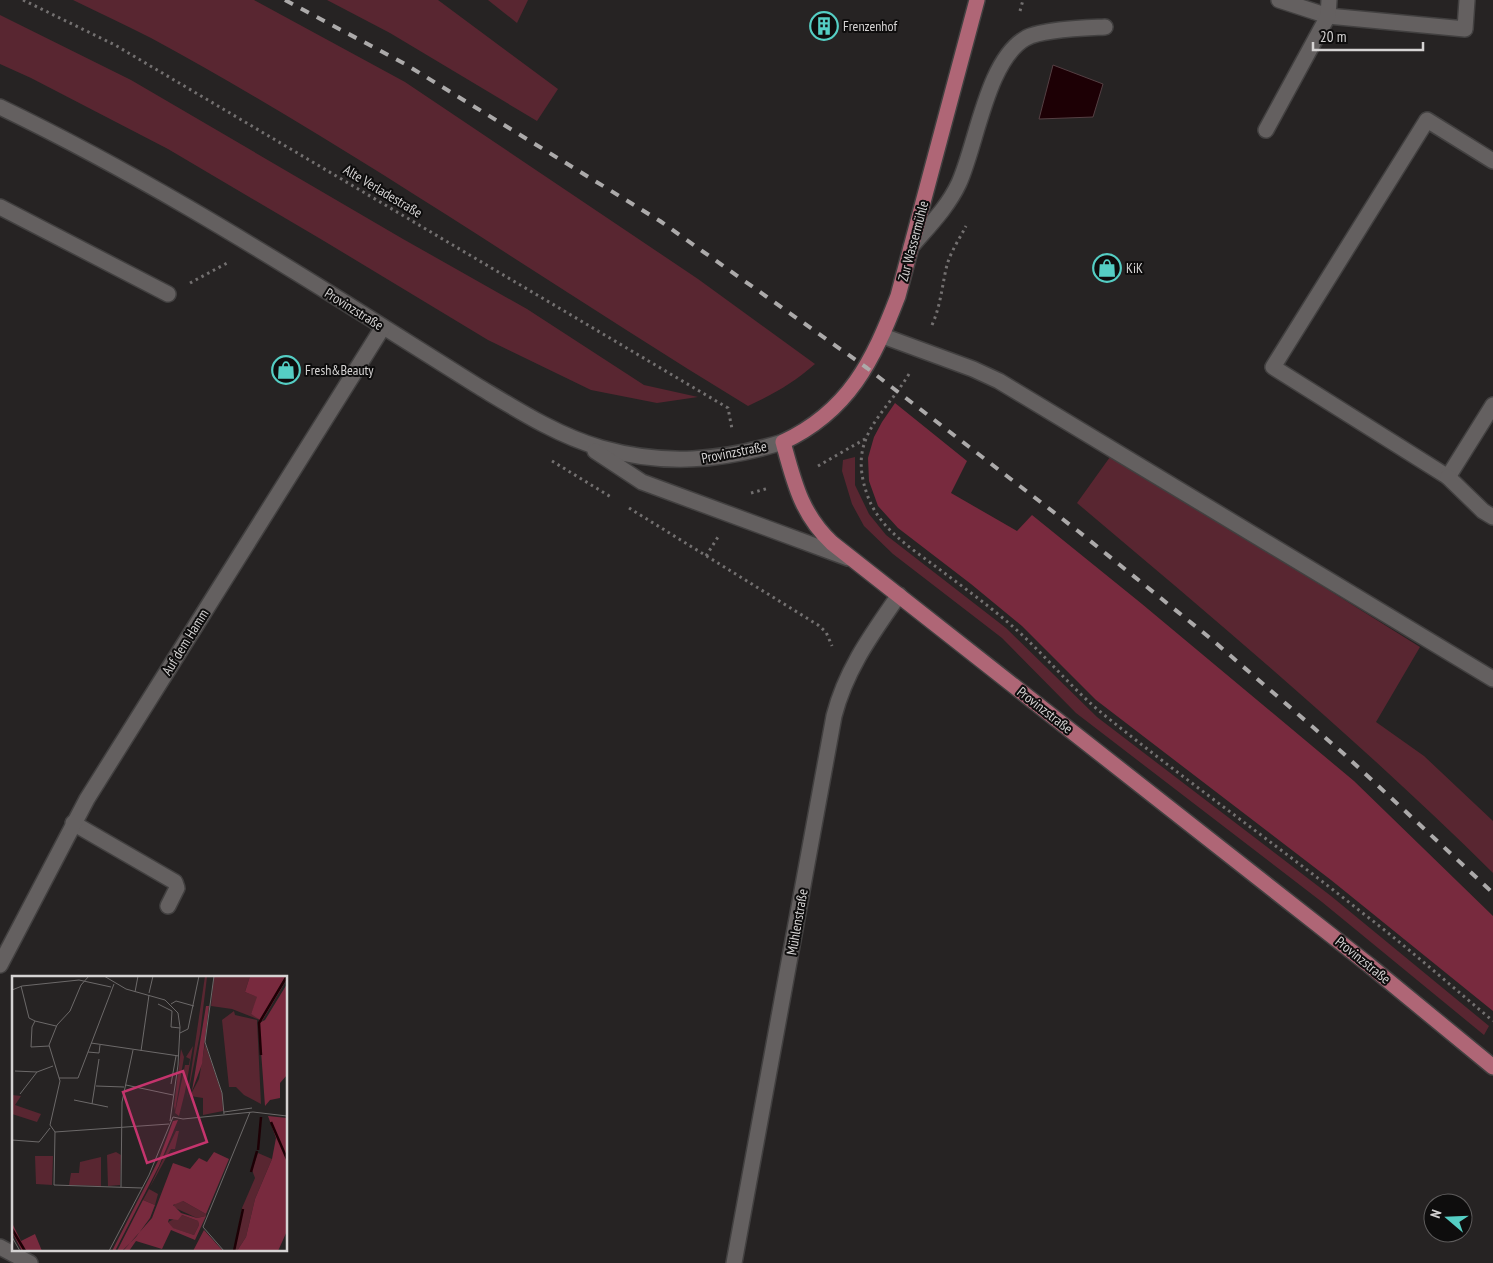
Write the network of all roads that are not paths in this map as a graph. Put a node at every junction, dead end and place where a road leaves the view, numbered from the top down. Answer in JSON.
{"nodes":[{"id":1,"x":977,"y":0,"type":"edge"},
{"id":2,"x":1279,"y":0,"type":"edge"},
{"id":3,"x":1329,"y":0,"type":"edge"},
{"id":4,"x":1467,"y":0,"type":"edge"},
{"id":5,"x":1328,"y":16,"type":"junction"},
{"id":6,"x":1105,"y":27,"type":"dead end"},
{"id":7,"x":0,"y":107,"type":"edge"},
{"id":8,"x":1266,"y":130,"type":"dead end"},
{"id":9,"x":1493,"y":161,"type":"edge"},
{"id":10,"x":0,"y":207,"type":"edge"},
{"id":11,"x":911,"y":247,"type":"junction"},
{"id":12,"x":168,"y":294,"type":"road end"},
{"id":13,"x":383,"y":327,"type":"junction"},
{"id":14,"x":883,"y":336,"type":"junction"},
{"id":15,"x":1493,"y":405,"type":"edge"},
{"id":16,"x":581,"y":442,"type":"junction"},
{"id":17,"x":783,"y":442,"type":"junction"},
{"id":18,"x":1448,"y":477,"type":"junction"},
{"id":19,"x":1493,"y":517,"type":"edge"},
{"id":20,"x":856,"y":561,"type":"junction"},
{"id":21,"x":899,"y":595,"type":"junction"},
{"id":22,"x":1493,"y":680,"type":"edge"},
{"id":23,"x":73,"y":823,"type":"junction"},
{"id":24,"x":168,"y":906,"type":"dead end"},
{"id":25,"x":0,"y":965,"type":"edge"},
{"id":26,"x":1493,"y":1067,"type":"edge"},
{"id":27,"x":0,"y":1247,"type":"edge"},
{"id":28,"x":30,"y":1263,"type":"edge"},
{"id":29,"x":734,"y":1263,"type":"edge"}],
"edges":[{"from":1,"to":11,"type":"main road","name":"Zur Wassermühle"},
{"from":2,"to":5,"type":"street"},
{"from":3,"to":5,"type":"street"},
{"from":4,"to":5,"type":"street"},
{"from":5,"to":8,"type":"street"},
{"from":6,"to":11,"type":"street"},
{"from":7,"to":13,"type":"street","name":"Provinzstraße"},
{"from":9,"to":18,"type":"street"},
{"from":10,"to":12,"type":"street"},
{"from":11,"to":14,"type":"main road","name":"Zur Wassermühle"},
{"from":13,"to":16,"type":"street","name":"Provinzstraße"},
{"from":13,"to":23,"type":"street","name":"Auf dem Hamm"},
{"from":14,"to":17,"type":"main road","name":"Zur Wassermühle"},
{"from":14,"to":22,"type":"street"},
{"from":15,"to":18,"type":"street"},
{"from":16,"to":17,"type":"street","name":"Provinzstraße"},
{"from":16,"to":20,"type":"street"},
{"from":17,"to":20,"type":"main road","name":"Provinzstraße"},
{"from":18,"to":19,"type":"street"},
{"from":20,"to":21,"type":"main road","name":"Provinzstraße"},
{"from":21,"to":26,"type":"main road","name":"Provinzstraße"},
{"from":21,"to":29,"type":"street","name":"Mühlenstraße"},
{"from":23,"to":24,"type":"street"},
{"from":23,"to":25,"type":"street","name":"Auf dem Hamm"},
{"from":27,"to":28,"type":"street"}]}
